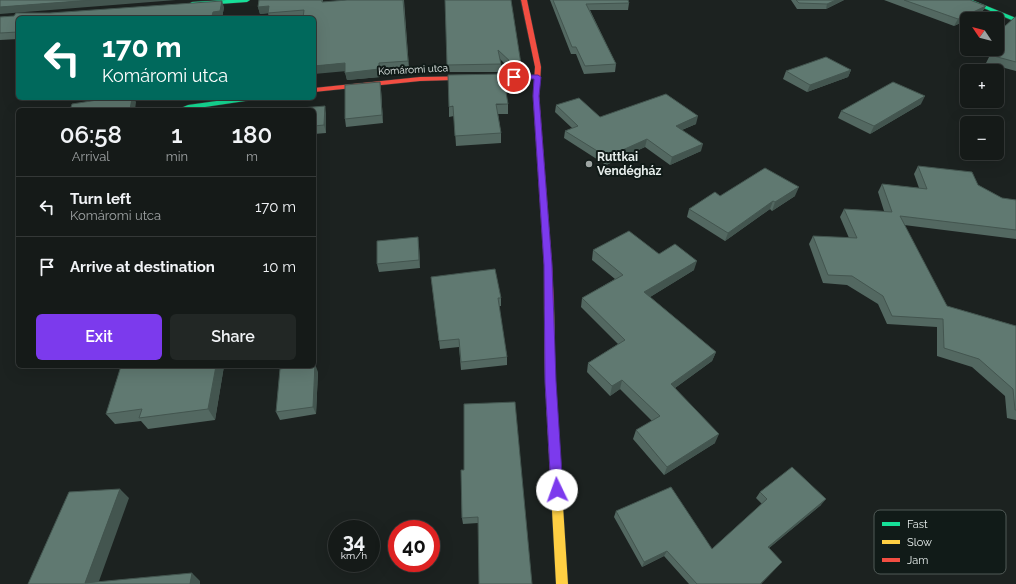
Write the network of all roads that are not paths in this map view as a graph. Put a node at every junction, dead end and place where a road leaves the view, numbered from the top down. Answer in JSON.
{"nodes":[{"id":1,"x":247,"y":0,"type":"edge"},
{"id":2,"x":524,"y":0,"type":"edge"},
{"id":3,"x":968,"y":0,"type":"edge"},
{"id":4,"x":183,"y":5,"type":"edge"},
{"id":5,"x":1016,"y":20,"type":"edge"},
{"id":6,"x":538,"y":77,"type":"junction"},
{"id":7,"x":316,"y":90,"type":"edge"},
{"id":8,"x":238,"y":100,"type":"edge"},
{"id":9,"x":185,"y":108,"type":"edge"},
{"id":10,"x":562,"y":584,"type":"edge"}],
"edges":[{"from":1,"to":4,"type":"street"},
{"from":2,"to":6,"type":"street"},
{"from":3,"to":5,"type":"street"},
{"from":6,"to":7,"type":"street","name":"Komáromi utca"},
{"from":6,"to":10,"type":"street"},
{"from":8,"to":9,"type":"street"}]}
